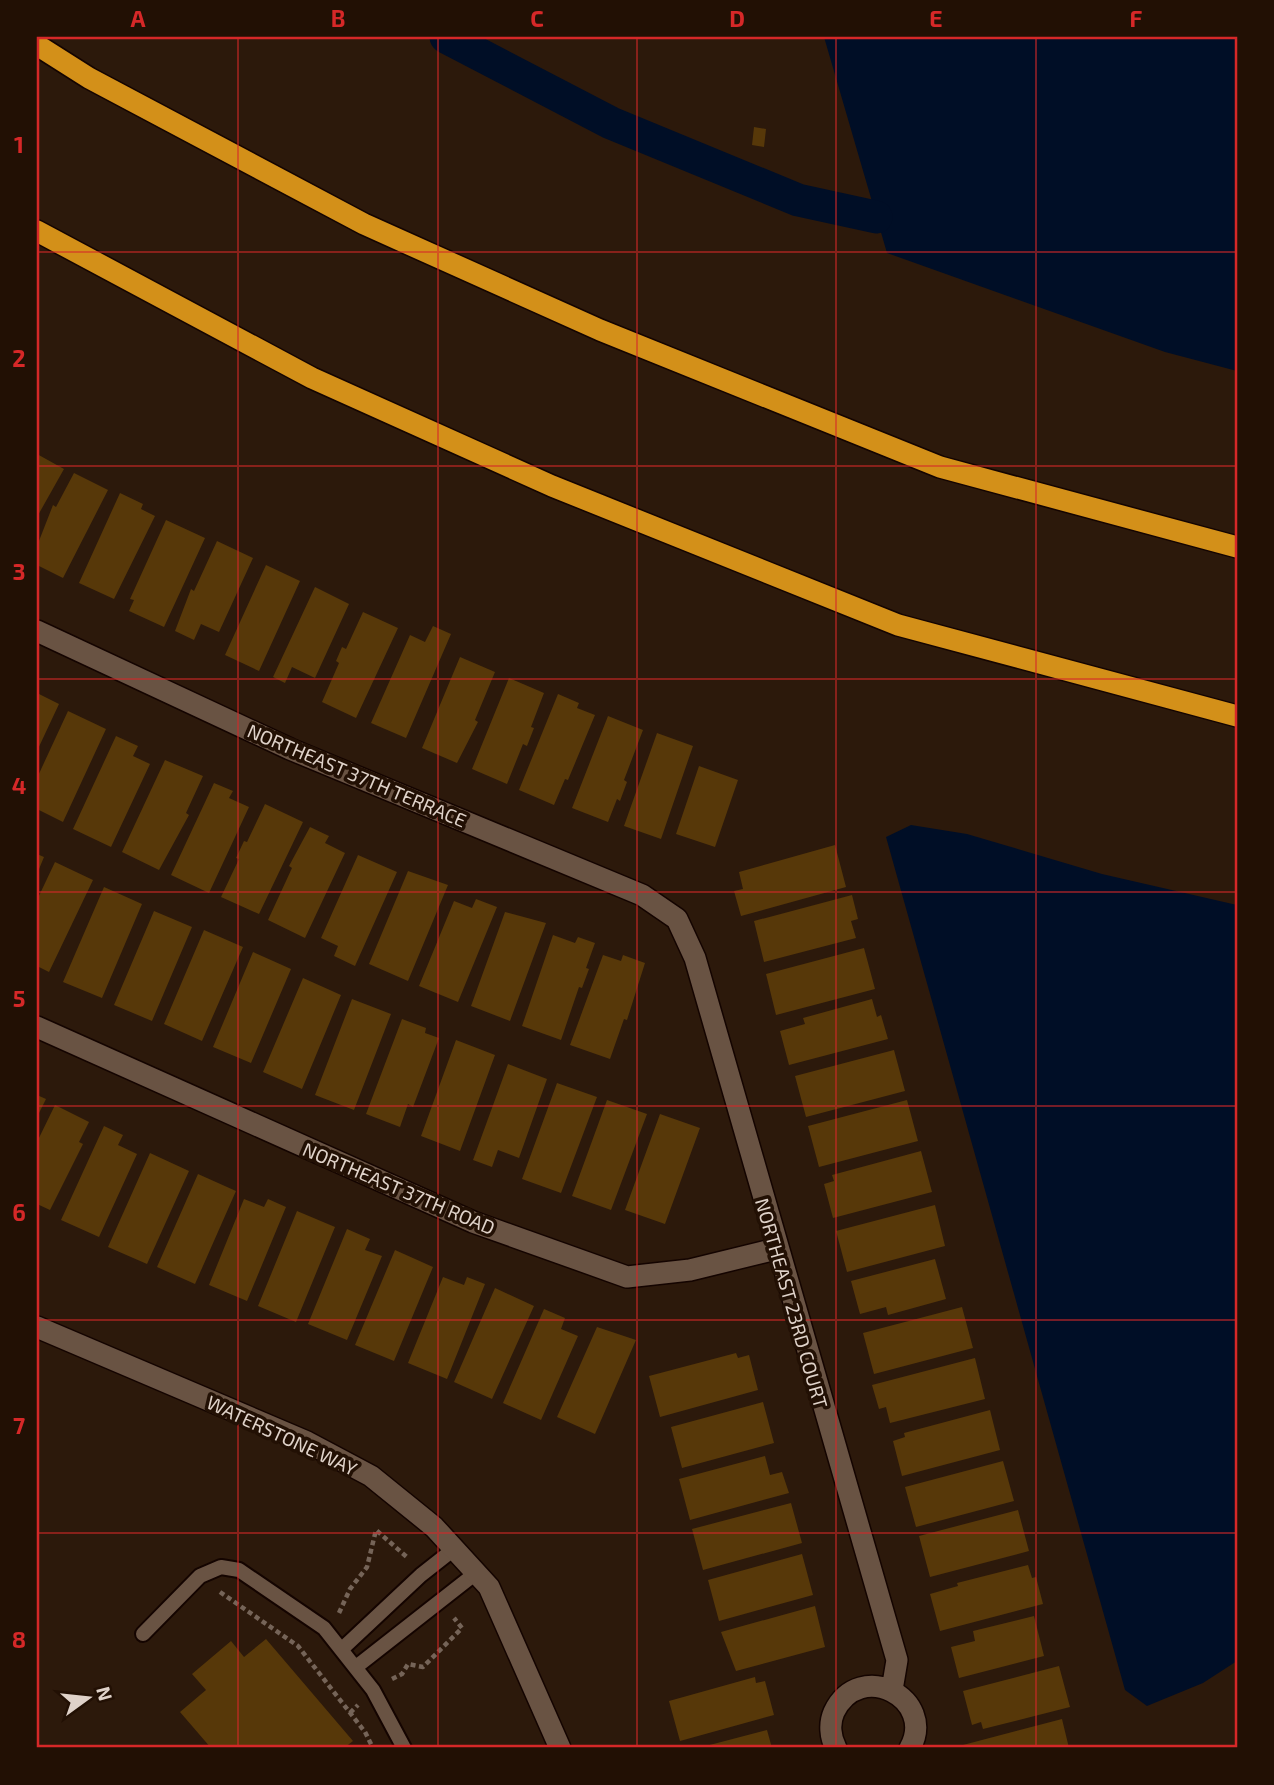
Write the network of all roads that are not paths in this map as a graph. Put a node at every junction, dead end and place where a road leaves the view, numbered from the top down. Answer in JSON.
{"nodes":[{"id":1,"x":37,"y":45,"type":"edge"},
{"id":2,"x":37,"y":231,"type":"edge"},
{"id":3,"x":1237,"y":547,"type":"edge"},
{"id":4,"x":37,"y":631,"type":"edge"},
{"id":5,"x":1237,"y":716,"type":"edge"},
{"id":6,"x":677,"y":919,"type":"joint"},
{"id":7,"x":37,"y":1027,"type":"edge"},
{"id":8,"x":776,"y":1250,"type":"junction"},
{"id":9,"x":37,"y":1327,"type":"edge"},
{"id":10,"x":454,"y":1549,"type":"junction"},
{"id":11,"x":476,"y":1573,"type":"junction"},
{"id":12,"x":143,"y":1634,"type":"dead end"},
{"id":13,"x":342,"y":1649,"type":"junction"},
{"id":14,"x":356,"y":1667,"type":"junction"},
{"id":15,"x":892,"y":1690,"type":"junction"},
{"id":16,"x":404,"y":1748,"type":"edge"},
{"id":17,"x":561,"y":1748,"type":"edge"},
{"id":18,"x":836,"y":1748,"type":"edge"},
{"id":19,"x":910,"y":1748,"type":"edge"}],
"edges":[{"from":1,"to":3,"type":"highway"},
{"from":2,"to":5,"type":"highway"},
{"from":4,"to":6,"type":"street","name":"NORTHEAST 37TH TERRACE"},
{"from":6,"to":8,"type":"street","name":"NORTHEAST 23RD COURT"},
{"from":7,"to":8,"type":"street","name":"NORTHEAST 37TH ROAD"},
{"from":8,"to":15,"type":"street","name":"NORTHEAST 23RD COURT"},
{"from":9,"to":10,"type":"street","name":"WATERSTONE WAY"},
{"from":10,"to":11,"type":"street","name":"WATERSTONE WAY"},
{"from":10,"to":13,"type":"lane"},
{"from":11,"to":14,"type":"lane"},
{"from":11,"to":17,"type":"street","name":"WATERSTONE WAY"},
{"from":12,"to":13,"type":"lane"},
{"from":13,"to":14,"type":"lane"},
{"from":14,"to":16,"type":"lane"},
{"from":15,"to":18,"type":"street"},
{"from":15,"to":19,"type":"street"}]}
